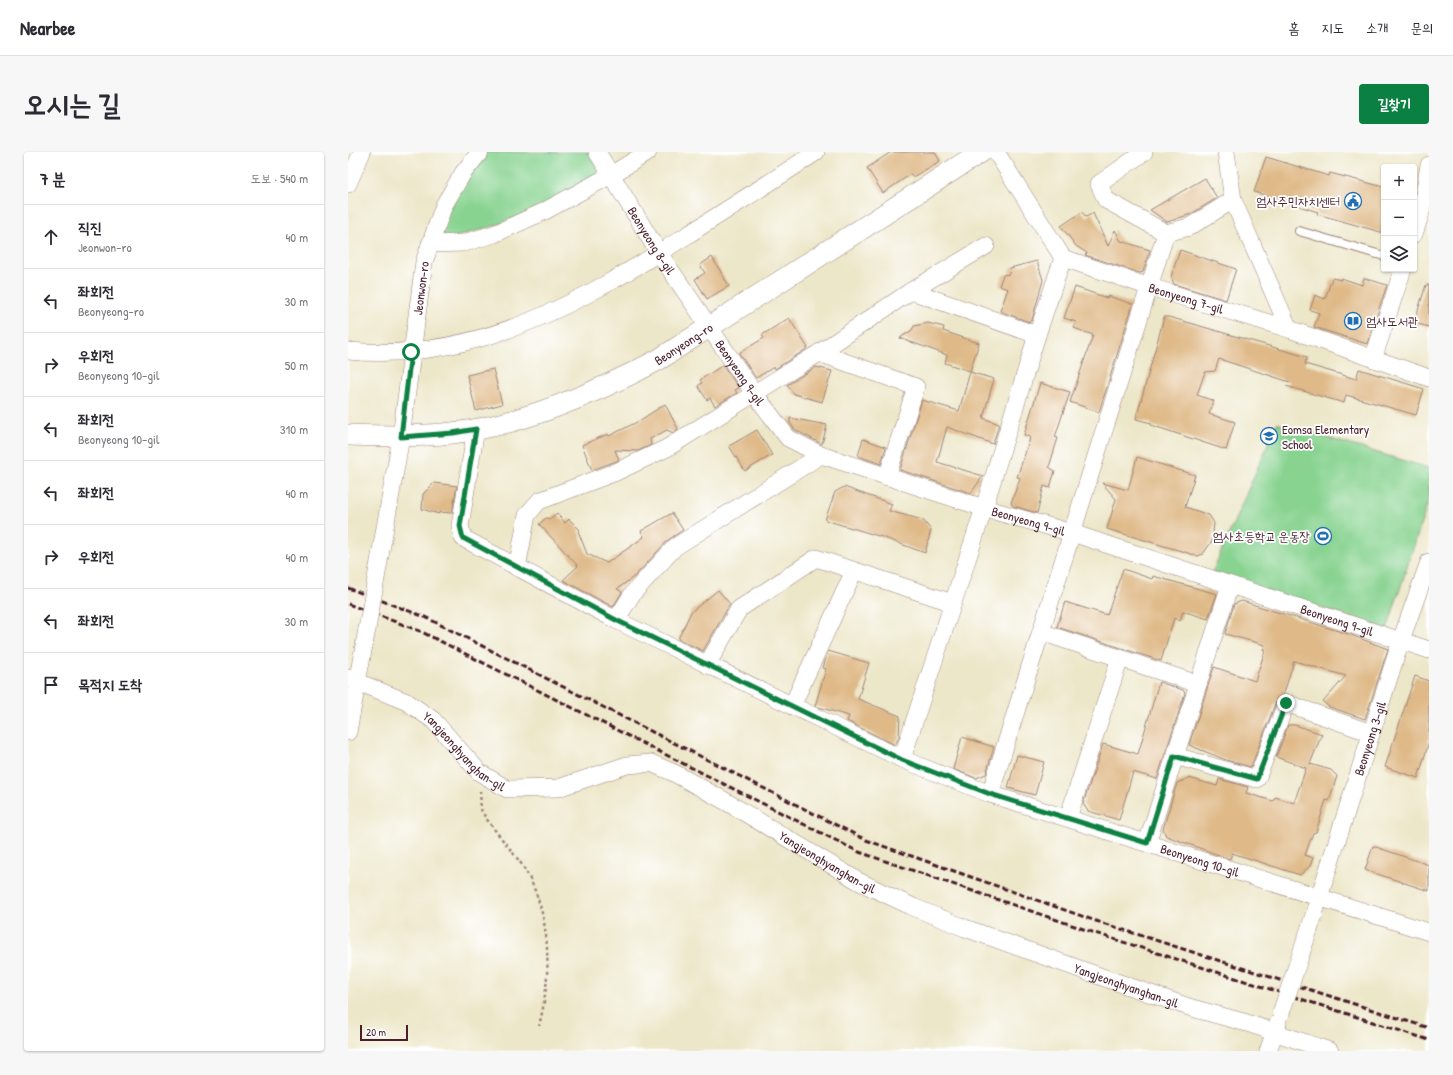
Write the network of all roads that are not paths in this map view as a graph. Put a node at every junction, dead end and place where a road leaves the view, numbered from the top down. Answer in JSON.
{"nodes":[{"id":1,"x":362,"y":152,"type":"edge"},
{"id":2,"x":480,"y":152,"type":"edge"},
{"id":3,"x":597,"y":152,"type":"edge"},
{"id":4,"x":648,"y":152,"type":"edge"},
{"id":5,"x":816,"y":152,"type":"edge"},
{"id":6,"x":981,"y":152,"type":"edge"},
{"id":7,"x":996,"y":152,"type":"edge"},
{"id":8,"x":1144,"y":152,"type":"edge"},
{"id":9,"x":1226,"y":152,"type":"edge"},
{"id":10,"x":1429,"y":165,"type":"edge"},
{"id":11,"x":611,"y":176,"type":"junction"},
{"id":12,"x":348,"y":181,"type":"edge"},
{"id":13,"x":1233,"y":200,"type":"junction"},
{"id":14,"x":1417,"y":225,"type":"edge"},
{"id":15,"x":1299,"y":231,"type":"dead end"},
{"id":16,"x":1166,"y":233,"type":"junction"},
{"id":17,"x":430,"y":244,"type":"junction"},
{"id":18,"x":986,"y":246,"type":"dead end"},
{"id":19,"x":659,"y":253,"type":"junction"},
{"id":20,"x":1381,"y":255,"type":"edge"},
{"id":21,"x":1063,"y":258,"type":"junction"},
{"id":22,"x":1402,"y":272,"type":"edge"},
{"id":23,"x":1150,"y":286,"type":"junction"},
{"id":24,"x":911,"y":291,"type":"junction"},
{"id":25,"x":710,"y":326,"type":"junction"},
{"id":26,"x":1289,"y":329,"type":"junction"},
{"id":27,"x":1037,"y":335,"type":"junction"},
{"id":28,"x":348,"y":351,"type":"edge"},
{"id":29,"x":411,"y":352,"type":"junction"},
{"id":30,"x":819,"y":353,"type":"junction"},
{"id":31,"x":1373,"y":359,"type":"junction"},
{"id":32,"x":1429,"y":378,"type":"edge"},
{"id":33,"x":754,"y":393,"type":"junction"},
{"id":34,"x":476,"y":429,"type":"junction"},
{"id":35,"x":348,"y":435,"type":"edge"},
{"id":36,"x":401,"y":437,"type":"junction"},
{"id":37,"x":821,"y":455,"type":"junction"},
{"id":38,"x":887,"y":477,"type":"junction"},
{"id":39,"x":984,"y":508,"type":"junction"},
{"id":40,"x":1072,"y":533,"type":"junction"},
{"id":41,"x":1429,"y":562,"type":"edge"},
{"id":42,"x":517,"y":568,"type":"junction"},
{"id":43,"x":854,"y":570,"type":"junction"},
{"id":44,"x":1230,"y":586,"type":"junction"},
{"id":45,"x":953,"y":603,"type":"junction"},
{"id":46,"x":616,"y":620,"type":"junction"},
{"id":47,"x":1041,"y":632,"type":"junction"},
{"id":48,"x":1401,"y":640,"type":"junction"},
{"id":49,"x":1429,"y":650,"type":"edge"},
{"id":50,"x":1120,"y":658,"type":"junction"},
{"id":51,"x":707,"y":665,"type":"junction"},
{"id":52,"x":353,"y":680,"type":"edge"},
{"id":53,"x":1198,"y":684,"type":"junction"},
{"id":54,"x":792,"y":706,"type":"junction"},
{"id":55,"x":348,"y":732,"type":"edge"},
{"id":56,"x":1371,"y":733,"type":"junction"},
{"id":57,"x":1174,"y":756,"type":"junction"},
{"id":58,"x":902,"y":760,"type":"junction"},
{"id":59,"x":990,"y":794,"type":"junction"},
{"id":60,"x":1068,"y":818,"type":"junction"},
{"id":61,"x":1147,"y":843,"type":"junction"},
{"id":62,"x":1320,"y":897,"type":"junction"},
{"id":63,"x":1429,"y":932,"type":"edge"},
{"id":64,"x":1274,"y":1032,"type":"junction"},
{"id":65,"x":1268,"y":1051,"type":"edge"},
{"id":66,"x":1330,"y":1051,"type":"edge"}],
"edges":[{"from":1,"to":12,"type":"street"},
{"from":2,"to":17,"type":"street","name":"Jeonwon-ro"},
{"from":3,"to":11,"type":"street","name":"Beonyeong 8-gil"},
{"from":4,"to":11,"type":"street"},
{"from":5,"to":19,"type":"street"},
{"from":6,"to":25,"type":"street","name":"Beonyeong-ro"},
{"from":7,"to":21,"type":"street"},
{"from":8,"to":16,"type":"street"},
{"from":9,"to":13,"type":"street"},
{"from":10,"to":14,"type":"street"},
{"from":11,"to":17,"type":"street"},
{"from":11,"to":19,"type":"street","name":"Beonyeong 8-gil"},
{"from":13,"to":16,"type":"street"},
{"from":13,"to":26,"type":"street"},
{"from":15,"to":20,"type":"lane"},
{"from":16,"to":23,"type":"street"},
{"from":17,"to":29,"type":"street","name":"Jeonwon-ro"},
{"from":18,"to":24,"type":"street"},
{"from":19,"to":25,"type":"street","name":"Beonyeong 8-gil"},
{"from":19,"to":29,"type":"street"},
{"from":21,"to":23,"type":"street","name":"Beonyeong 7-gil"},
{"from":21,"to":27,"type":"street"},
{"from":22,"to":31,"type":"street"},
{"from":23,"to":26,"type":"street","name":"Beonyeong 7-gil"},
{"from":23,"to":40,"type":"street"},
{"from":24,"to":27,"type":"street"},
{"from":24,"to":30,"type":"street"},
{"from":25,"to":33,"type":"street","name":"Beonyeong 9-gil"},
{"from":25,"to":34,"type":"street","name":"Beonyeong-ro"},
{"from":26,"to":31,"type":"street","name":"Beonyeong 7-gil"},
{"from":27,"to":39,"type":"street"},
{"from":28,"to":29,"type":"street"},
{"from":29,"to":36,"type":"street","name":"Jeonwon-ro"},
{"from":30,"to":33,"type":"street"},
{"from":30,"to":38,"type":"street"},
{"from":31,"to":32,"type":"street","name":"Beonyeong 7-gil"},
{"from":33,"to":37,"type":"street","name":"Beonyeong 9-gil"},
{"from":33,"to":42,"type":"street"},
{"from":34,"to":36,"type":"street","name":"Beonyeong-ro"},
{"from":34,"to":42,"type":"street","name":"Beonyeong 10-gil"},
{"from":35,"to":36,"type":"street","name":"Beonyeong-ro"},
{"from":36,"to":52,"type":"street","name":"Jeonwon-ro","bridge":true},
{"from":37,"to":38,"type":"street","name":"Beonyeong 9-gil"},
{"from":37,"to":46,"type":"street"},
{"from":38,"to":39,"type":"street","name":"Beonyeong 9-gil"},
{"from":39,"to":40,"type":"street","name":"Beonyeong 9-gil"},
{"from":39,"to":45,"type":"street"},
{"from":40,"to":44,"type":"street","name":"Beonyeong 9-gil"},
{"from":40,"to":47,"type":"street"},
{"from":41,"to":48,"type":"street","name":"Beonyeong 3-gil"},
{"from":42,"to":46,"type":"street","name":"Beonyeong 10-gil"},
{"from":43,"to":45,"type":"street"},
{"from":43,"to":51,"type":"street"},
{"from":43,"to":54,"type":"street"},
{"from":44,"to":48,"type":"street","name":"Beonyeong 9-gil"},
{"from":44,"to":53,"type":"street"},
{"from":45,"to":58,"type":"street"},
{"from":46,"to":51,"type":"street","name":"Beonyeong 10-gil"},
{"from":47,"to":50,"type":"street"},
{"from":47,"to":59,"type":"street"},
{"from":48,"to":49,"type":"street","name":"Beonyeong 9-gil"},
{"from":48,"to":56,"type":"street","name":"Beonyeong 3-gil"},
{"from":50,"to":53,"type":"street"},
{"from":50,"to":60,"type":"street"},
{"from":51,"to":54,"type":"street","name":"Beonyeong 10-gil"},
{"from":52,"to":55,"type":"street","name":"Jeonwon-ro"},
{"from":52,"to":64,"type":"street","name":"Yangjeonghyanghan-gil"},
{"from":53,"to":57,"type":"street"},
{"from":54,"to":58,"type":"street","name":"Beonyeong 10-gil"},
{"from":56,"to":57,"type":"street"},
{"from":56,"to":62,"type":"street","name":"Beonyeong 3-gil"},
{"from":57,"to":61,"type":"street"},
{"from":58,"to":59,"type":"street","name":"Beonyeong 10-gil"},
{"from":59,"to":60,"type":"street","name":"Beonyeong 10-gil"},
{"from":60,"to":61,"type":"street","name":"Beonyeong 10-gil"},
{"from":61,"to":62,"type":"street","name":"Beonyeong 10-gil"},
{"from":62,"to":63,"type":"street","name":"Beonyeong 10-gil"},
{"from":62,"to":64,"type":"street","name":"Beonyeong 3-gil","bridge":true},
{"from":64,"to":65,"type":"street"},
{"from":64,"to":66,"type":"street","name":"Yangjeonghyanghan-gil"}]}
